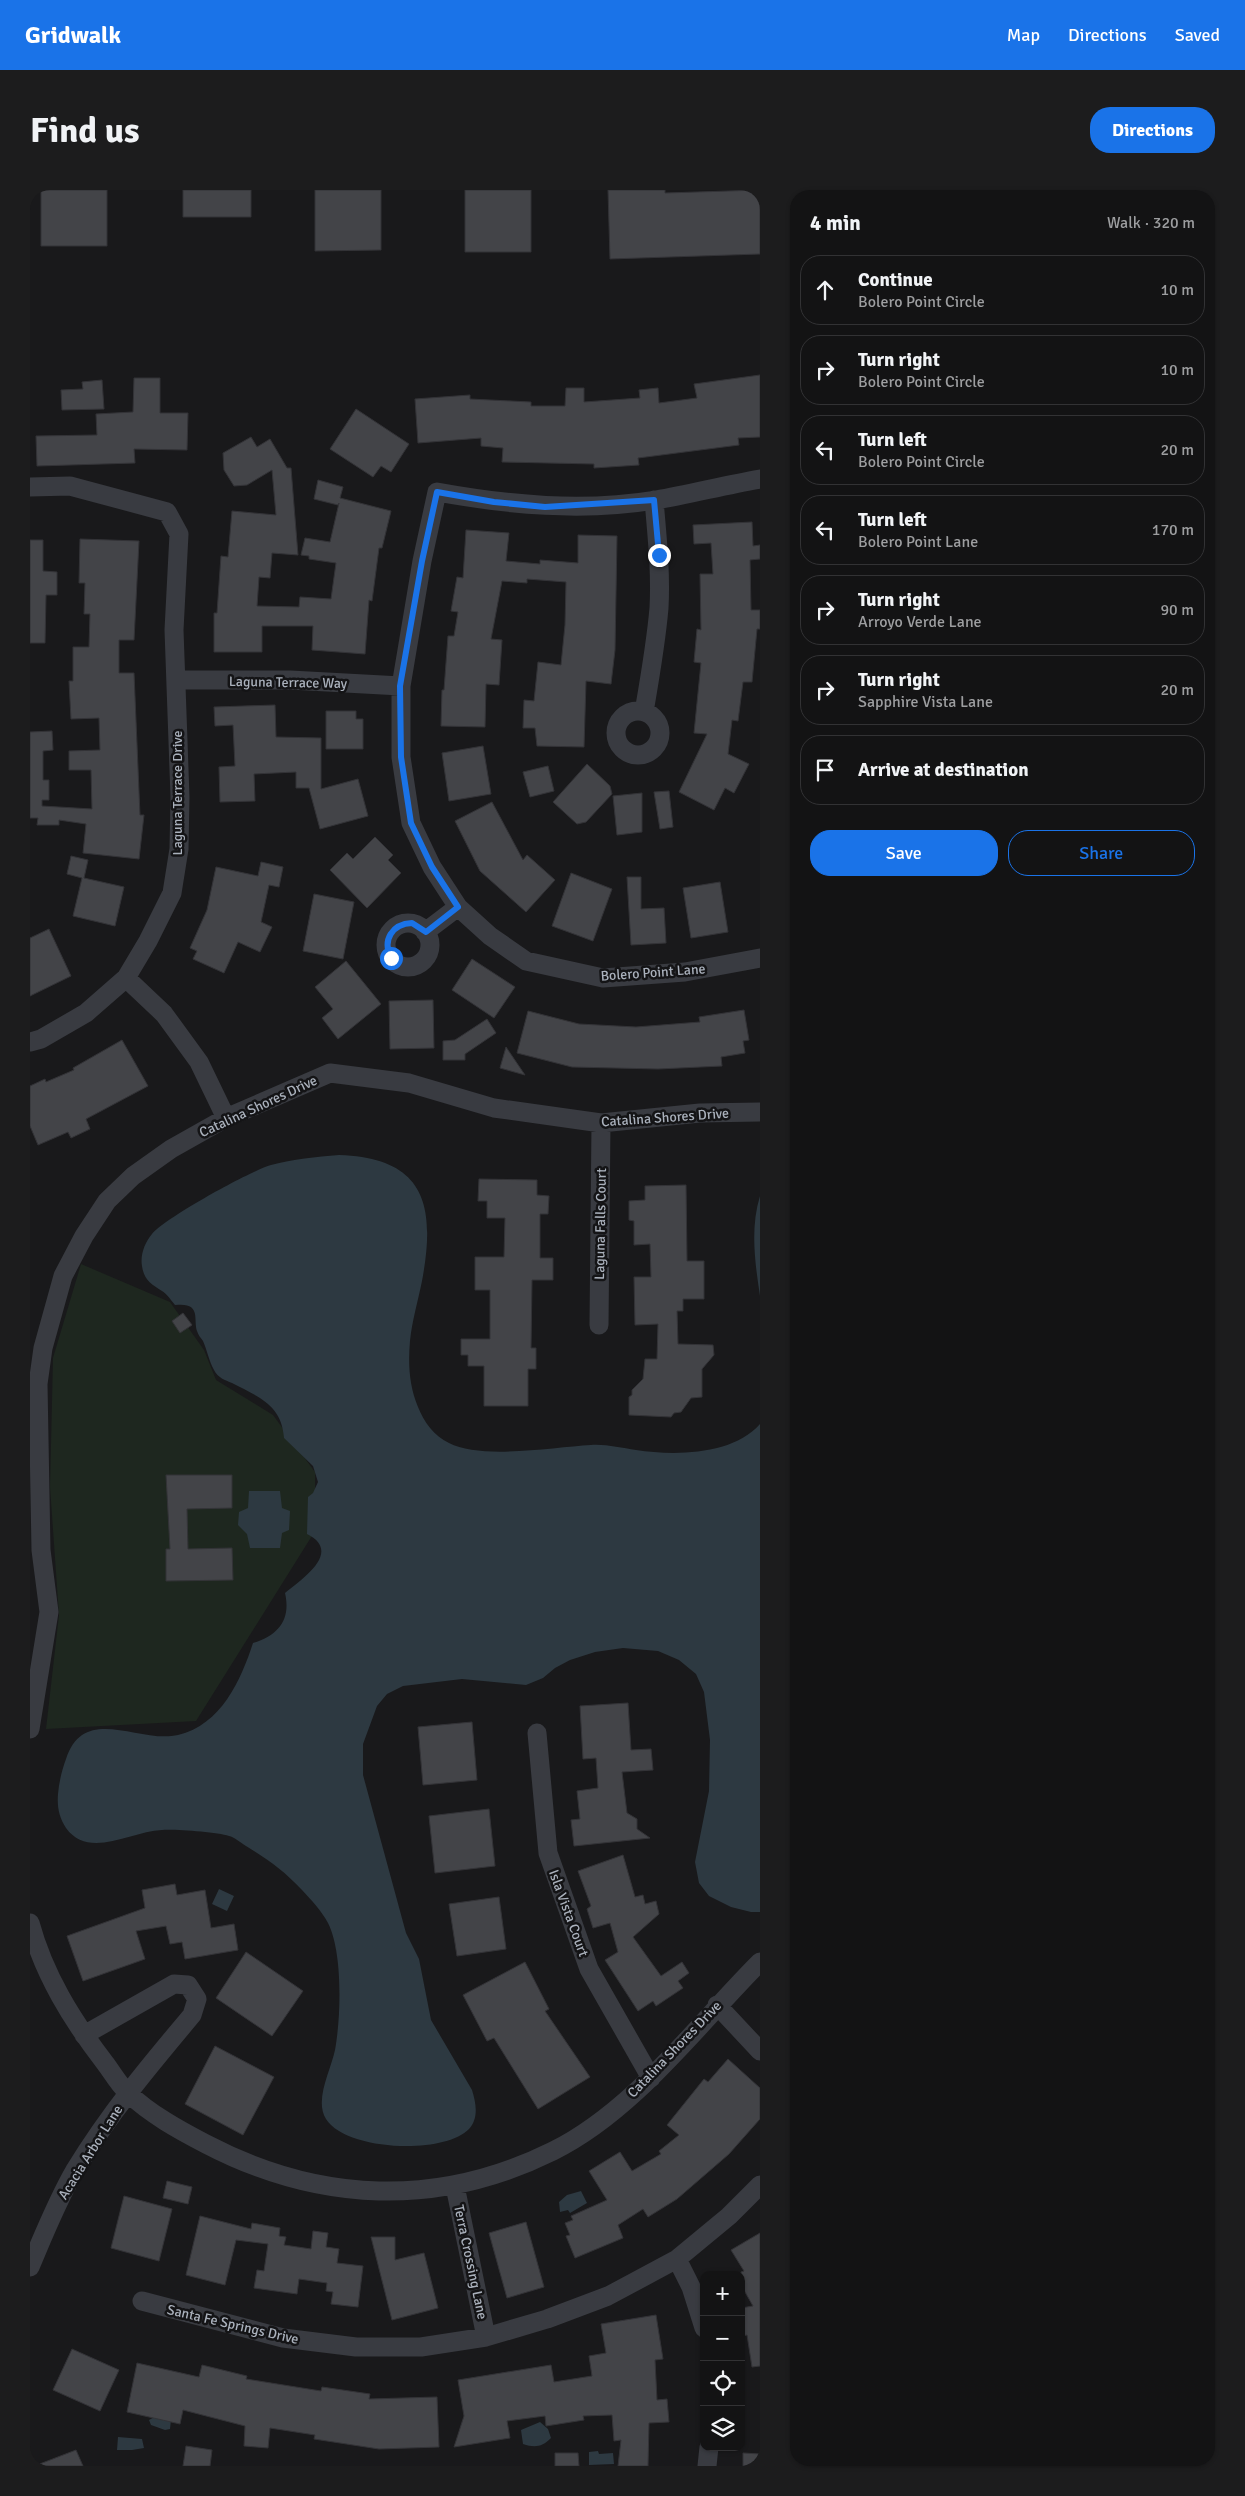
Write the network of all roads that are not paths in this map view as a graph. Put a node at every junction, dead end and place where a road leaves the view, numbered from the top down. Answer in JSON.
{"nodes":[{"id":1,"x":760,"y":480,"type":"edge"},
{"id":2,"x":30,"y":487,"type":"edge"},
{"id":3,"x":654,"y":500,"type":"junction"},
{"id":4,"x":176,"y":680,"type":"junction"},
{"id":5,"x":400,"y":686,"type":"junction"},
{"id":6,"x":644,"y":712,"type":"dead end"},
{"id":7,"x":458,"y":907,"type":"junction"},
{"id":8,"x":426,"y":932,"type":"dead end"},
{"id":9,"x":760,"y":958,"type":"edge"},
{"id":10,"x":126,"y":978,"type":"junction"},
{"id":11,"x":30,"y":1042,"type":"edge"},
{"id":12,"x":760,"y":1112,"type":"edge"},
{"id":13,"x":226,"y":1118,"type":"junction"},
{"id":14,"x":601,"y":1123,"type":"junction"},
{"id":15,"x":599,"y":1325,"type":"dead end"},
{"id":16,"x":35,"y":1500,"type":"edge"},
{"id":17,"x":35,"y":1550,"type":"edge"},
{"id":18,"x":30,"y":1729,"type":"edge"},
{"id":19,"x":537,"y":1733,"type":"dead end"},
{"id":20,"x":30,"y":1923,"type":"edge"},
{"id":21,"x":760,"y":1962,"type":"edge"},
{"id":22,"x":717,"y":2005,"type":"junction"},
{"id":23,"x":84,"y":2035,"type":"junction"},
{"id":24,"x":760,"y":2051,"type":"edge"},
{"id":25,"x":651,"y":2078,"type":"junction"},
{"id":26,"x":127,"y":2092,"type":"junction"},
{"id":27,"x":760,"y":2185,"type":"edge"},
{"id":28,"x":455,"y":2186,"type":"junction"},
{"id":29,"x":677,"y":2259,"type":"junction"},
{"id":30,"x":30,"y":2267,"type":"edge"},
{"id":31,"x":142,"y":2302,"type":"dead end"},
{"id":32,"x":700,"y":2316,"type":"edge"},
{"id":33,"x":486,"y":2337,"type":"junction"},
{"id":34,"x":709,"y":2451,"type":"edge"},
{"id":35,"x":707,"y":2466,"type":"edge"}],
"edges":[{"from":1,"to":3,"type":"street"},
{"from":2,"to":4,"type":"street","name":"Laguna Terrace Drive"},
{"from":3,"to":5,"type":"street","name":"Bolero Point Lane"},
{"from":3,"to":6,"type":"street"},
{"from":4,"to":5,"type":"street","name":"Laguna Terrace Way"},
{"from":4,"to":10,"type":"street","name":"Laguna Terrace Drive"},
{"from":5,"to":7,"type":"street","name":"Bolero Point Lane"},
{"from":7,"to":8,"type":"street"},
{"from":7,"to":9,"type":"street","name":"Bolero Point Lane"},
{"from":10,"to":11,"type":"street","name":"Laguna Terrace Drive"},
{"from":10,"to":13,"type":"street"},
{"from":12,"to":14,"type":"street","name":"Catalina Shores Drive"},
{"from":13,"to":14,"type":"street","name":"Catalina Shores Drive"},
{"from":13,"to":16,"type":"street","name":"Catalina Shores Drive"},
{"from":14,"to":15,"type":"street","name":"Laguna Falls Court"},
{"from":16,"to":17,"type":"street","name":"Catalina Shores Drive"},
{"from":17,"to":18,"type":"street","name":"Catalina Shores Drive"},
{"from":19,"to":25,"type":"street","name":"Isla Vista Court"},
{"from":20,"to":23,"type":"street","name":"Catalina Shores Drive"},
{"from":21,"to":22,"type":"street","name":"Catalina Shores Drive"},
{"from":22,"to":24,"type":"street"},
{"from":22,"to":25,"type":"street","name":"Catalina Shores Drive"},
{"from":23,"to":26,"type":"street","name":"Catalina Shores Drive"},
{"from":23,"to":26,"type":"street","name":"Acacia Arbor Lane"},
{"from":25,"to":28,"type":"street","name":"Catalina Shores Drive"},
{"from":26,"to":28,"type":"street","name":"Catalina Shores Drive"},
{"from":26,"to":30,"type":"street","name":"Acacia Arbor Lane"},
{"from":27,"to":29,"type":"street","name":"Santa Fe Springs Drive"},
{"from":28,"to":33,"type":"street","name":"Terra Crossing Lane"},
{"from":29,"to":32,"type":"street"},
{"from":29,"to":33,"type":"street","name":"Santa Fe Springs Drive"},
{"from":31,"to":33,"type":"street","name":"Santa Fe Springs Drive"},
{"from":34,"to":35,"type":"street"}]}
